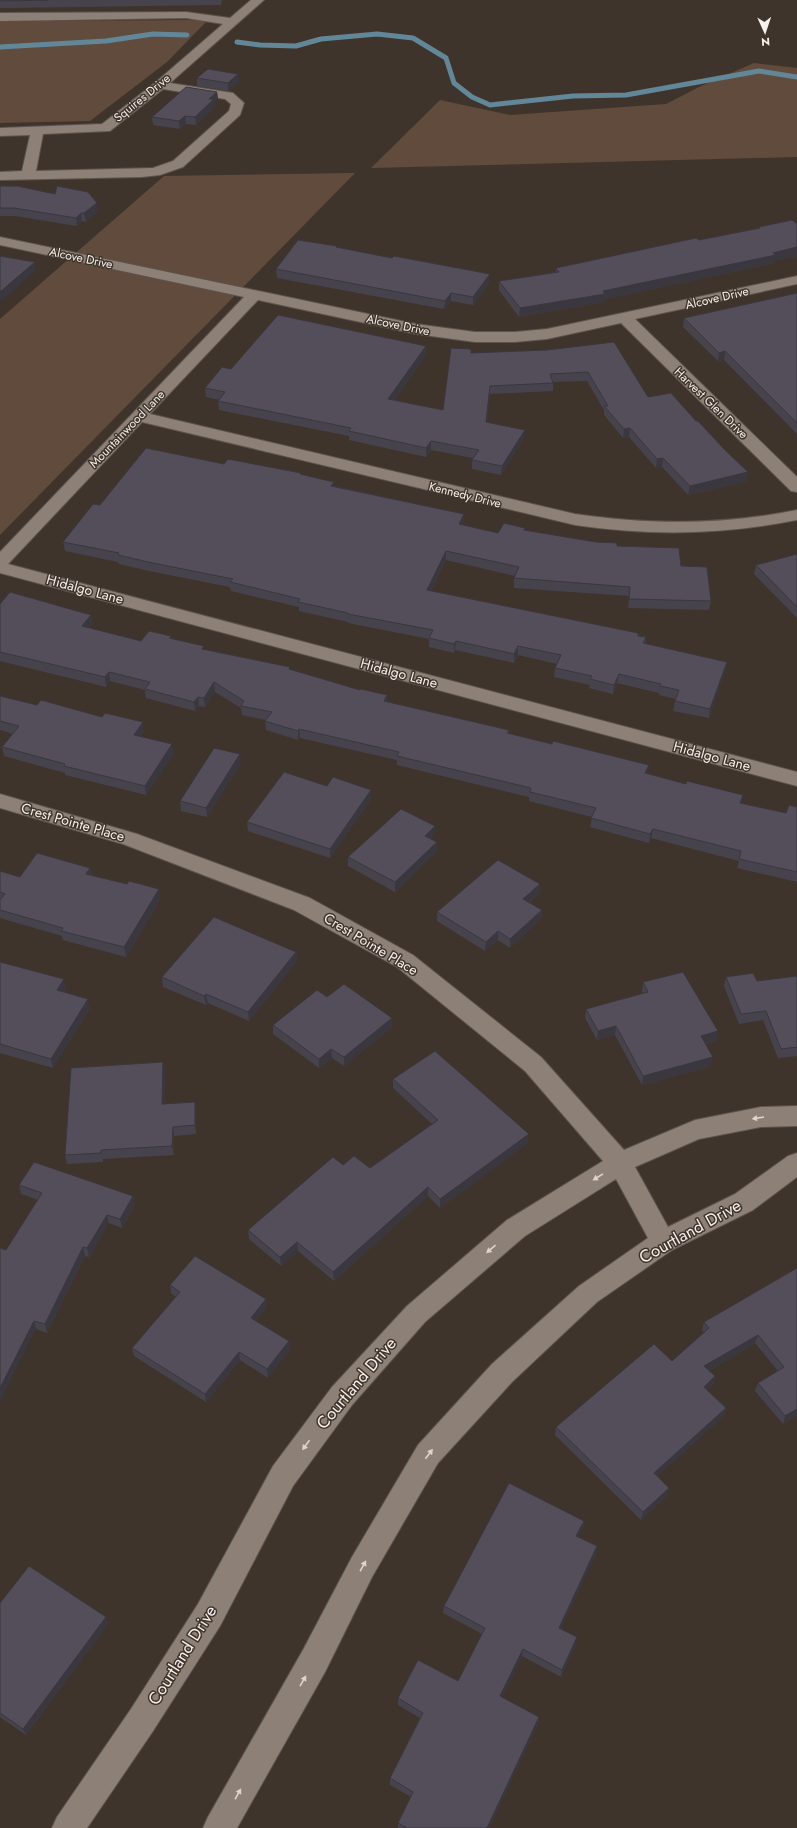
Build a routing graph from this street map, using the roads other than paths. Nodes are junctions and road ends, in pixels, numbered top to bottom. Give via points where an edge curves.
1 (258, 0) edge
2 (0, 17) edge
3 (232, 22) junction
4 (160, 85) junction
5 (37, 131) junction
6 (0, 132) edge
7 (28, 175) junction
8 (0, 176) edge
9 (0, 241) edge
10 (797, 280) edge
11 (254, 295) junction
12 (624, 318) junction
13 (139, 416) junction
14 (797, 487) edge
15 (797, 515) edge
16 (0, 562) edge
17 (0, 567) edge
18 (797, 779) edge
19 (0, 801) edge
20 (797, 1116) edge
21 (797, 1163) edge
22 (620, 1164) junction
23 (664, 1242) junction
24 (68, 1828) edge
25 (219, 1828) edge

1 - 3 street, Squires Drive
2 - 3 street via 186,15
3 - 4 street, Squires Drive
4 - 5 street, Squires Drive via 105,128
4 - 7 street via 229,96 238,103 235,112 178,164 169,168 142,173
5 - 6 street, Squires Drive
5 - 7 street
7 - 8 street
9 - 11 street, Alcove Drive
10 - 12 street, Alcove Drive
11 - 12 street, Alcove Drive via 422,331 471,337 547,334
11 - 13 street, Mountainwood Lane
12 - 14 street, Harvest Glen Drive
13 - 15 street, Kennedy Drive via 535,512 591,522 651,528 692,528 742,525
13 - 16 street, Mountainwood Lane
17 - 18 street, Hidalgo Lane
19 - 22 street, Crest Pointe Place via 130,839 302,904 405,961 533,1064
20 -> 22 street, Courtland Drive via 761,1117 695,1130
21 - 23 street, Courtland Drive via 744,1202
22 - 23 street, Crest Pointe Place
22 -> 24 street, Courtland Drive via 516,1228 416,1314 342,1396 283,1476 209,1614 142,1720
25 -> 23 street, Courtland Drive via 314,1661 362,1567 428,1454 502,1373 588,1294

